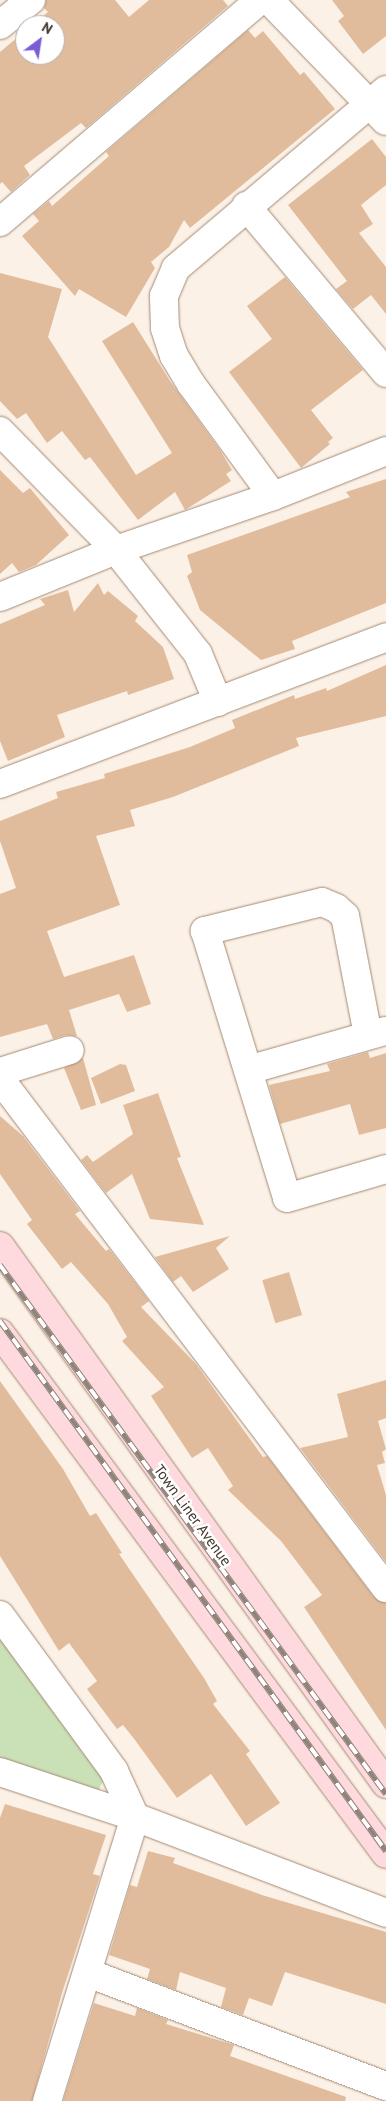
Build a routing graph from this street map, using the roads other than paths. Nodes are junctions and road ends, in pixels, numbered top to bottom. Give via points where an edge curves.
1 (260, 0) edge
2 (269, 0) edge
3 (24, 2) edge
4 (0, 25) edge
5 (381, 105) edge
6 (246, 206) junction
7 (0, 222) edge
8 (386, 373) edge
9 (0, 431) edge
10 (386, 451) edge
11 (273, 496) junction
12 (116, 550) junction
13 (0, 597) edge
14 (386, 637) edge
15 (218, 702) junction
16 (0, 784) edge
17 (377, 1033) edge
18 (70, 1050) dead end
19 (248, 1070) junction
20 (0, 1072) edge
21 (0, 1079) edge
22 (386, 1169) edge
23 (0, 1246) edge
24 (0, 1333) edge
25 (386, 1588) edge
26 (0, 1615) edge
27 (0, 1772) edge
28 (386, 1784) edge
29 (135, 1817) junction
30 (386, 1854) edge
31 (386, 1913) edge
32 (88, 1973) junction
33 (386, 2086) edge
34 (47, 2101) edge

1 - 7 street
2 - 5 street
3 - 4 street
5 - 6 street
6 - 8 street
6 - 11 street via 176,268 164,296 166,328 174,356 190,384
9 - 12 street
10 - 11 street
11 - 12 street
12 - 13 street
12 - 15 street via 198,654
14 - 15 street
15 - 16 street
17 - 19 street
17 - 19 street via 345,916 336,908 322,902 205,931
18 - 20 street
19 - 22 street via 287,1198
21 - 25 street
23 - 28 street, Town Liner Avenue
24 - 30 street
26 - 29 street via 114,1771
27 - 29 street
29 - 31 street
29 - 32 street
32 - 33 street
32 - 34 street

